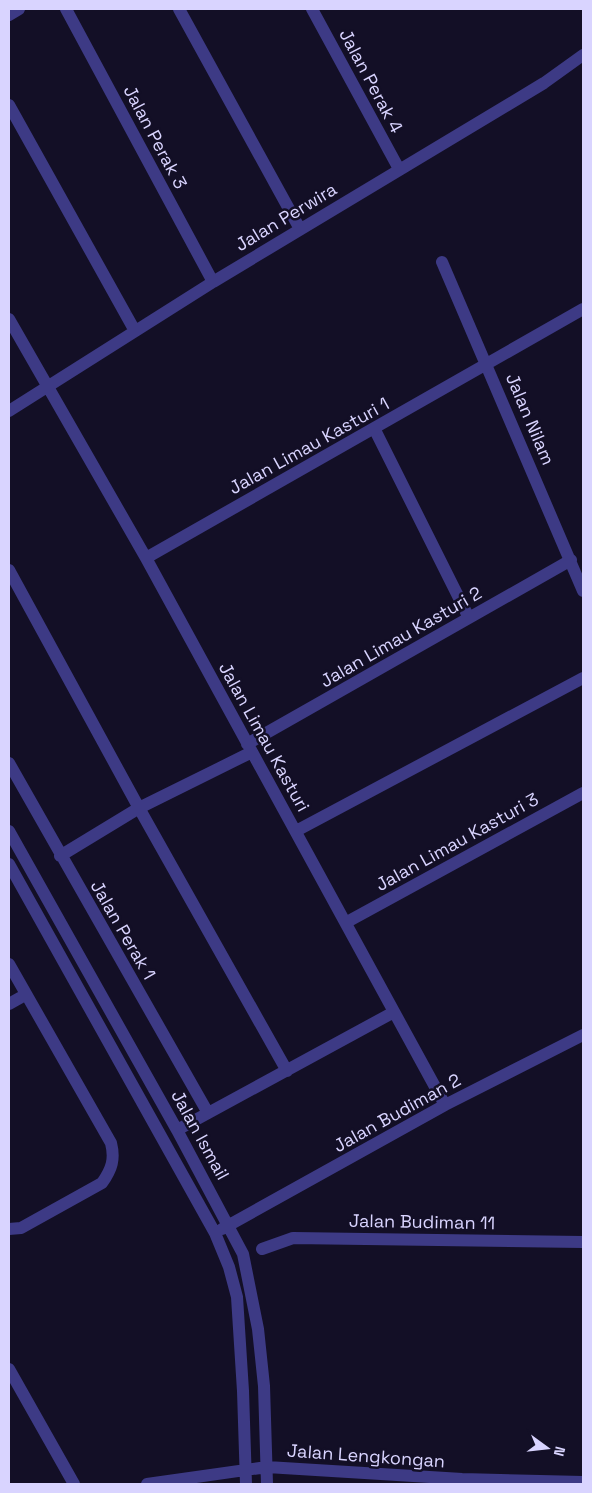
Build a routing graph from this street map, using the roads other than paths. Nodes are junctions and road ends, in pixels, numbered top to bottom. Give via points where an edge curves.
1 (19, 9) edge
2 (66, 9) edge
3 (178, 9) edge
4 (312, 9) edge
5 (9, 15) edge
6 (583, 55) edge
7 (9, 105) edge
8 (399, 170) junction
9 (300, 229) junction
10 (442, 262) dead end
11 (213, 282) junction
12 (583, 309) edge
13 (9, 319) edge
14 (135, 332) junction
15 (488, 365) junction
16 (47, 388) junction
17 (9, 411) edge
18 (375, 430) junction
19 (146, 558) junction
20 (571, 560) junction
21 (9, 570) edge
22 (583, 591) edge
23 (469, 618) junction
24 (583, 678) edge
25 (249, 748) junction
26 (9, 763) edge
27 (583, 793) edge
28 (139, 808) junction
29 (296, 831) junction
30 (9, 832) edge
31 (60, 856) junction
32 (9, 864) edge
33 (347, 922) junction
34 (9, 964) edge
35 (25, 994) junction
36 (9, 1004) edge
37 (394, 1012) junction
38 (583, 1035) edge
39 (287, 1071) junction
40 (445, 1105) junction
41 (208, 1113) junction
42 (177, 1130) junction
43 (230, 1225) junction
44 (9, 1229) edge
45 (216, 1233) junction
46 (583, 1242) edge
47 (262, 1249) dead end
48 (9, 1369) edge
49 (268, 1467) junction
50 (246, 1470) junction
51 (583, 1482) edge
52 (74, 1484) edge
53 (147, 1484) edge
54 (246, 1484) edge
55 (268, 1484) edge

1 - 5 street
2 - 11 street, Jalan Perak 3
3 - 9 street
4 - 8 street, Jalan Perak 4
6 - 8 street, Jalan Perwira via 544,83
7 - 14 street
8 - 9 street, Jalan Perwira
9 - 11 street, Jalan Perwira
10 - 15 street, Jalan Nilam
11 - 14 street, Jalan Perwira
12 - 15 street, Jalan Limau Kasturi 1
13 - 16 street, Jalan Limau Kasturi
14 - 16 street, Jalan Perwira
15 - 18 street, Jalan Limau Kasturi 1
15 - 20 street, Jalan Nilam
16 - 17 street, Jalan Perwira
16 - 19 street, Jalan Limau Kasturi
18 - 19 street, Jalan Limau Kasturi 1
18 - 23 street
19 - 25 street, Jalan Limau Kasturi
20 - 22 street, Jalan Nilam
20 - 23 street, Jalan Limau Kasturi 2
21 - 28 street
23 - 25 street, Jalan Limau Kasturi 2
24 - 29 street
25 - 28 street, Jalan Limau Kasturi 2
25 - 29 street, Jalan Limau Kasturi
26 - 31 street, Jalan Perak 1
27 - 33 street, Jalan Limau Kasturi 3
28 - 31 street, Jalan Limau Kasturi 2
28 - 39 street
29 - 33 street, Jalan Limau Kasturi
30 - 42 street, Jalan Ismail
31 - 41 street, Jalan Perak 1
32 - 45 street, Jalan Ismail
33 - 37 street, Jalan Limau Kasturi
34 - 35 street
35 - 36 street
35 - 44 street via 110,1143 114,1156 110,1172 102,1183 21,1228
37 - 39 street
37 - 40 street, Jalan Limau Kasturi
38 - 40 street, Jalan Budiman 2
39 - 41 street
40 - 43 street, Jalan Budiman 2
41 - 42 street
42 - 43 street, Jalan Ismail
43 - 45 street, Jalan Budiman 2
43 - 49 street, Jalan Ismail via 243,1254 258,1329
45 - 50 street, Jalan Ismail via 237,1297
46 - 47 street, Jalan Budiman 11 via 293,1238
48 - 52 street
49 - 50 street, Jalan Lengkongan
49 - 51 street, Jalan Lengkongan via 462,1479
49 - 55 street, Jalan Ismail
50 - 53 street, Jalan Lengkongan
50 - 54 street, Jalan Ismail

